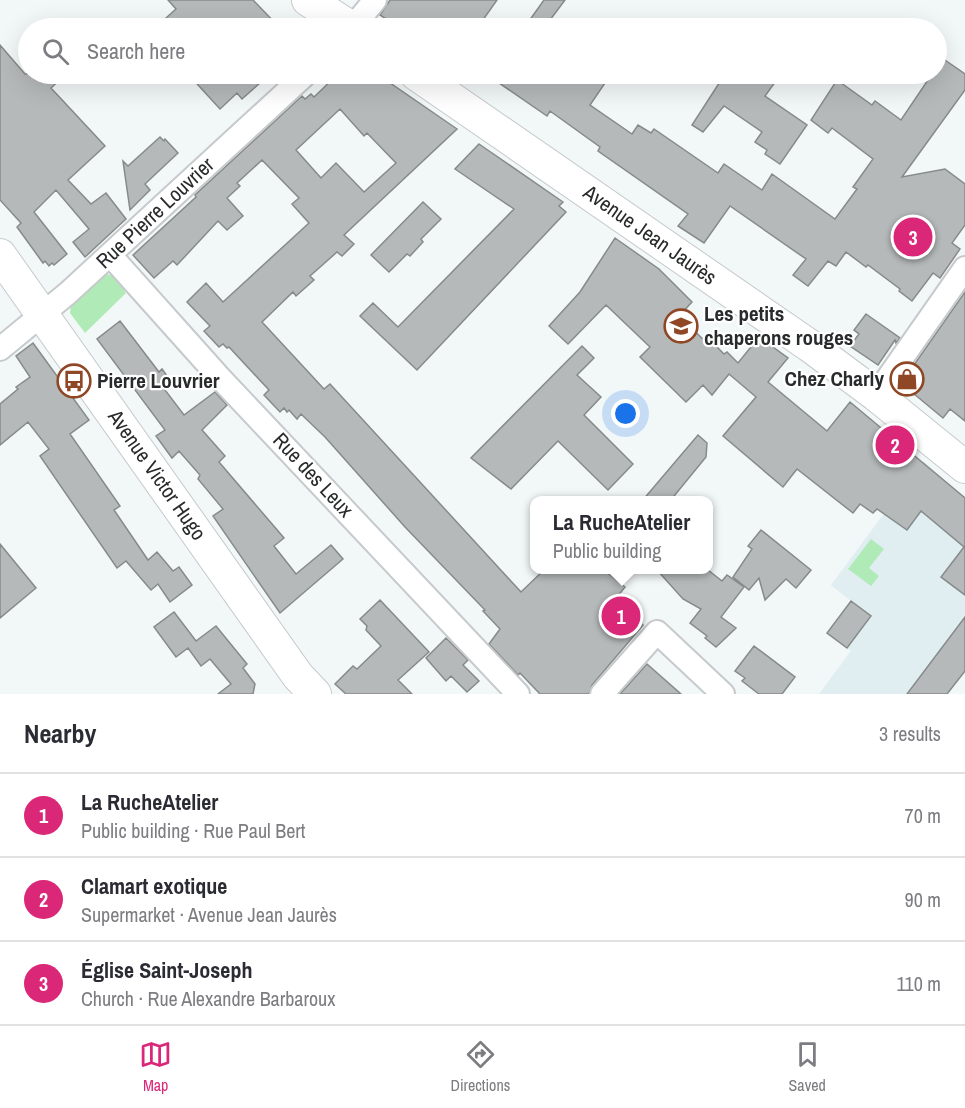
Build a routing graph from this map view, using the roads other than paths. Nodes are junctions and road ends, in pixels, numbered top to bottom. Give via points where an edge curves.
1 (308, 0) edge
2 (375, 0) edge
3 (336, 18) edge
4 (360, 18) edge
5 (295, 84) edge
6 (430, 84) edge
7 (0, 255) edge
8 (110, 255) junction
9 (965, 268) edge
10 (43, 314) junction
11 (0, 349) edge
12 (876, 395) junction
13 (965, 467) edge
14 (315, 694) edge
15 (518, 694) edge
16 (602, 694) edge
17 (723, 694) edge

1 - 3 street
2 - 4 street
5 - 8 street, Rue Pierre Louvrier
6 - 12 street, Avenue Jean Jaurès
7 - 10 street, Avenue Victor Hugo
8 - 10 street, Rue Pierre Louvrier
8 - 15 street, Rue des Leux via 221,379
9 - 12 street
10 - 11 street, Rue Pierre Louvrier
10 - 14 street, Avenue Victor Hugo via 292,668
12 - 13 street, Avenue Jean Jaurès
16 - 17 street via 657,632

